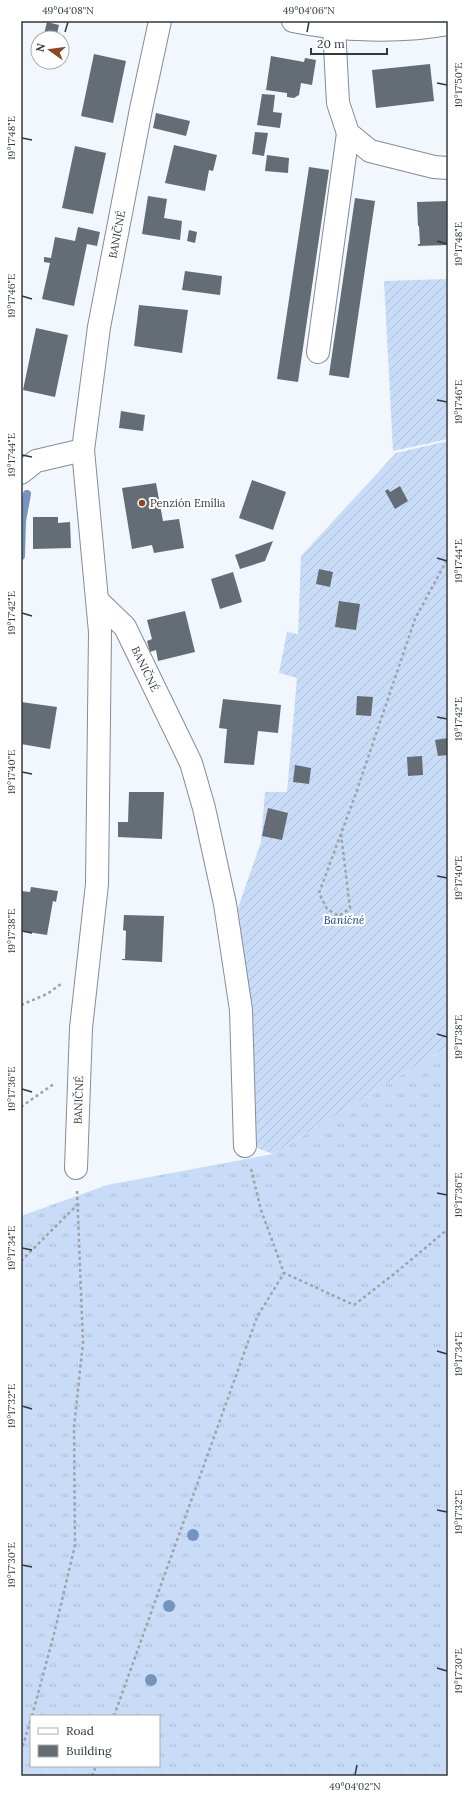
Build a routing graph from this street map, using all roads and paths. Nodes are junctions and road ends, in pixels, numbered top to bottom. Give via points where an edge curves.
1 (160, 21) edge
2 (293, 21) edge
3 (448, 24) edge
4 (334, 27) junction
5 (348, 132) junction
6 (448, 168) edge
7 (318, 352) dead end
8 (83, 450) junction
9 (21, 473) edge
10 (448, 558) edge
11 (98, 601) junction
12 (341, 834) junction
13 (88, 966) junction
14 (21, 1005) edge
15 (80, 1065) junction
16 (21, 1107) edge
17 (245, 1146) joint
18 (76, 1168) joint
19 (77, 1205) junction
20 (448, 1229) edge
21 (21, 1261) edge
22 (284, 1273) junction
23 (32, 1715) edge
24 (114, 1715) edge
25 (30, 1722) edge
26 (21, 1752) edge

1 - 8 street, BANIČNÉ via 99,327
2 - 4 street via 320,27
3 - 4 street via 406,30
4 - 5 street via 338,103
5 - 6 street via 370,151 434,167
5 - 7 street
8 - 9 street via 36,460
8 - 11 street, BANIČNÉ
10 - 12 path via 415,619
11 - 13 street, BANIČNÉ via 100,632 97,884
11 - 17 street, BANIČNÉ via 125,627 191,763 204,808 225,904 241,1010
12 - 12 path via 319,893 326,910 339,916 350,908
13 - 14 path via 47,994
13 - 15 street, BANIČNÉ
15 - 16 path
15 - 18 street, BANIČNÉ
17 - 22 path via 261,1210
18 - 19 path
19 - 21 path
19 - 23 path via 83,1343 74,1427 75,1545
20 - 22 path via 354,1304
22 - 24 path via 257,1317
25 - 26 path

